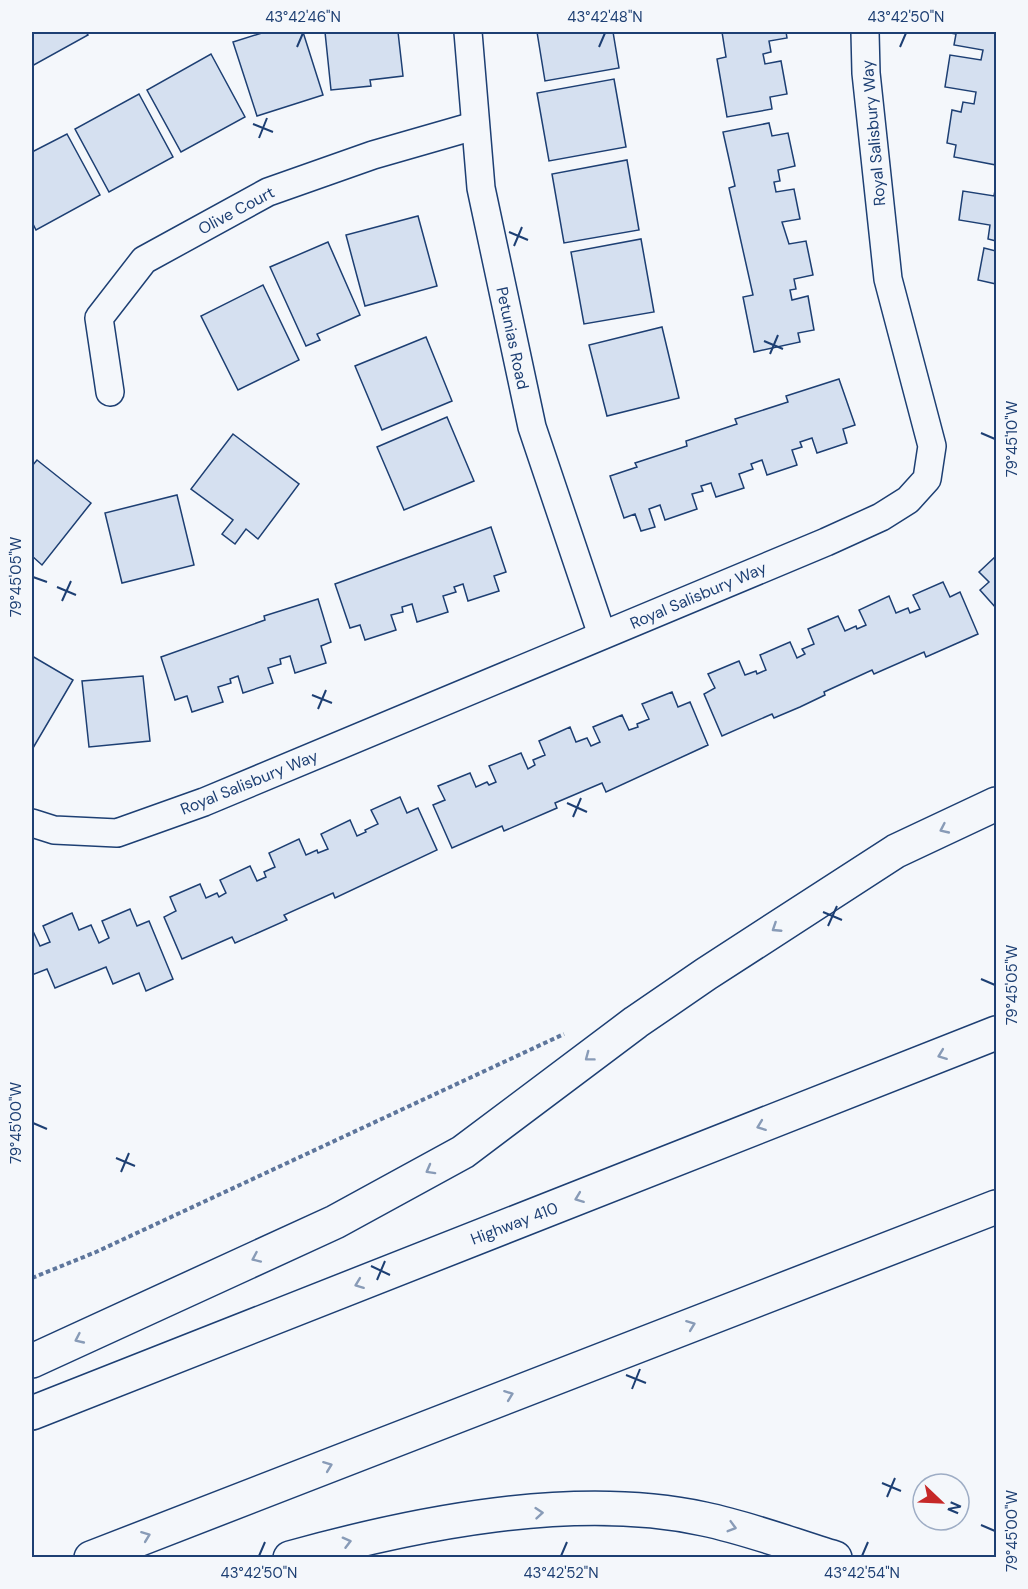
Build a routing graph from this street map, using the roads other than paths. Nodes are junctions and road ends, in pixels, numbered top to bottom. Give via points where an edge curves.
1 (468, 32) edge
2 (865, 32) edge
3 (474, 126) junction
4 (110, 392) dead end
5 (602, 634) junction
6 (996, 804) edge
7 (32, 824) edge
8 (996, 1033) edge
9 (996, 1207) edge
10 (32, 1360) edge
11 (32, 1413) edge
12 (91, 1557) edge
13 (290, 1557) edge
14 (835, 1557) edge

1 - 3 street, Petunias Road
2 - 5 street, Royal Salisbury Way via 888,279 932,446 927,479 908,500 881,517
3 - 4 street, Olive Court via 373,155 268,192 144,260 99,318
3 - 5 street, Petunias Road via 481,188 532,427
5 - 7 street, Royal Salisbury Way via 204,802 117,833 54,830
6 -> 10 highway via 896,851 706,974 463,1152 335,1222
8 -> 11 highway, Highway 410
12 -> 9 highway
13 -> 14 highway via 370,1536 470,1519 630,1510 704,1519

